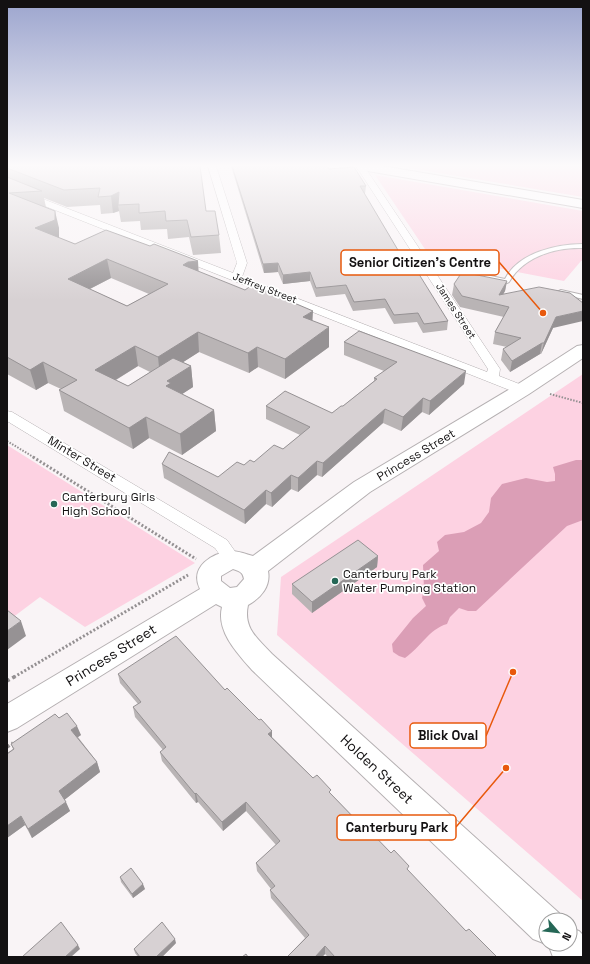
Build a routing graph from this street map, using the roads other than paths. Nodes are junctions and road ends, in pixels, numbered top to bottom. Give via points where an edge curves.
1 (66, 211) edge
2 (226, 211) edge
3 (390, 211) edge
4 (583, 246) edge
5 (424, 264) junction
6 (237, 277) junction
7 (552, 290) edge
8 (583, 296) edge
9 (583, 350) edge
10 (492, 378) junction
11 (522, 390) junction
12 (7, 415) edge
13 (244, 564) junction
14 (225, 595) junction
15 (7, 719) edge
16 (538, 919) edge

1 - 6 street, Jeffrey Street
2 - 6 street via 242,263
3 - 5 street, James Street
4 - 5 lane via 564,246 530,259 516,268 507,281
5 - 10 street, James Street via 494,369
6 - 10 street, Jeffrey Street
7 - 8 lane
9 - 11 street, Princess Street
10 - 11 street, Jeffrey Street
11 - 13 street, Princess Street via 362,487
12 - 13 street, Minter Street via 208,536
13 - 14 street via 257,574 255,587 249,593
13 - 14 street via 225,561 212,569 208,579 209,586
14 - 15 street, Princess Street
14 - 16 street, Holden Street via 233,619 257,656

